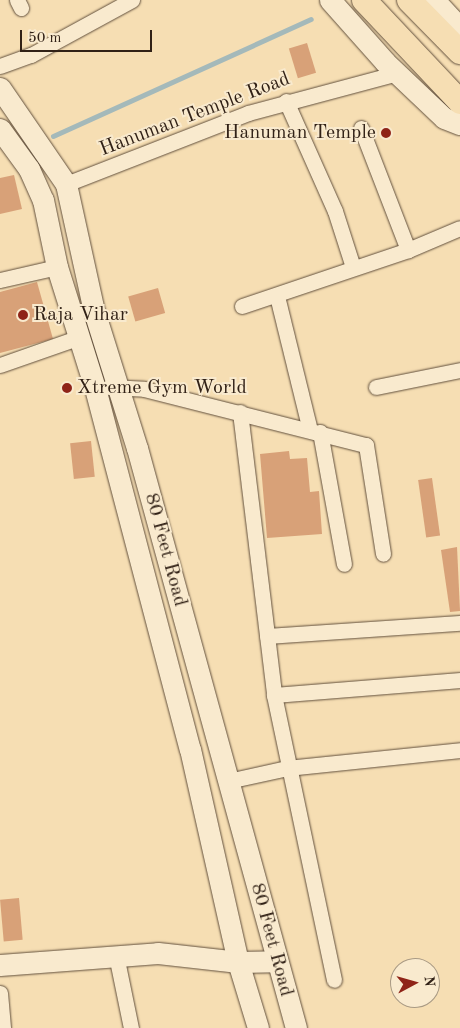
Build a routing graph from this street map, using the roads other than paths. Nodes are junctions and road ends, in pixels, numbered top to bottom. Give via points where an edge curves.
1 (132, 0) edge
2 (330, 0) edge
3 (364, 0) edge
4 (408, 0) edge
5 (434, 0) edge
6 (460, 28) edge
7 (460, 52) edge
8 (0, 66) edge
9 (397, 73) junction
10 (0, 88) edge
11 (286, 101) junction
12 (460, 102) edge
13 (460, 124) edge
14 (361, 128) dead end
15 (0, 129) edge
16 (66, 184) junction
17 (460, 228) edge
18 (408, 250) junction
19 (57, 267) junction
20 (353, 267) junction
21 (0, 280) edge
22 (276, 296) junction
23 (242, 306) dead end
24 (94, 311) junction
25 (71, 318) junction
26 (77, 338) junction
27 (108, 352) junction
28 (85, 360) junction
29 (0, 364) edge
30 (460, 370) edge
31 (119, 387) junction
32 (376, 387) dead end
33 (95, 388) junction
34 (240, 412) junction
35 (315, 431) junction
36 (383, 554) dead end
37 (344, 564) dead end
38 (460, 623) edge
39 (267, 636) junction
40 (460, 680) edge
41 (274, 695) junction
42 (460, 750) edge
43 (287, 768) junction
44 (228, 781) junction
45 (116, 956) junction
46 (277, 961) junction
47 (238, 962) junction
48 (0, 966) edge
49 (334, 980) dead end
50 (0, 993) edge
51 (3, 1028) edge
52 (131, 1028) edge
53 (258, 1028) edge
54 (296, 1028) edge

1 - 8 street via 31,55
2 - 9 street
3 - 12 main road
4 - 7 main road
5 - 6 street
9 - 11 street, Hanuman Temple Road
9 - 13 street via 444,118
10 - 16 street, 80 Feet Road
11 - 16 street, Hanuman Temple Road
11 - 20 street via 334,211
14 - 18 street
15 - 19 street, 80 Feet Road via 29,169 43,200
16 - 24 street, 80 Feet Road
17 - 18 street
18 - 20 street
19 - 21 street
19 - 25 street, 80 Feet Road
20 - 22 street
22 - 23 street
22 - 35 street
24 - 25 street
24 - 27 street, 80 Feet Road
25 - 26 street, 80 Feet Road
26 - 28 street, 80 Feet Road
26 - 29 street
27 - 28 street
27 - 31 street, 80 Feet Road
28 - 33 street, 80 Feet Road
30 - 32 street
31 - 33 street
31 - 34 street
31 - 44 street, 80 Feet Road
33 - 47 street, 80 Feet Road via 190,748
34 - 35 street
34 - 39 street
35 - 36 street via 366,445
35 - 37 street
38 - 39 street
39 - 41 street
40 - 41 street
41 - 43 street
42 - 43 street
43 - 44 street
43 - 49 street
44 - 46 street, 80 Feet Road
45 - 47 street via 158,953
45 - 48 street
45 - 52 street
46 - 47 street
46 - 54 street, 80 Feet Road
47 - 53 street, 80 Feet Road
50 - 51 street

